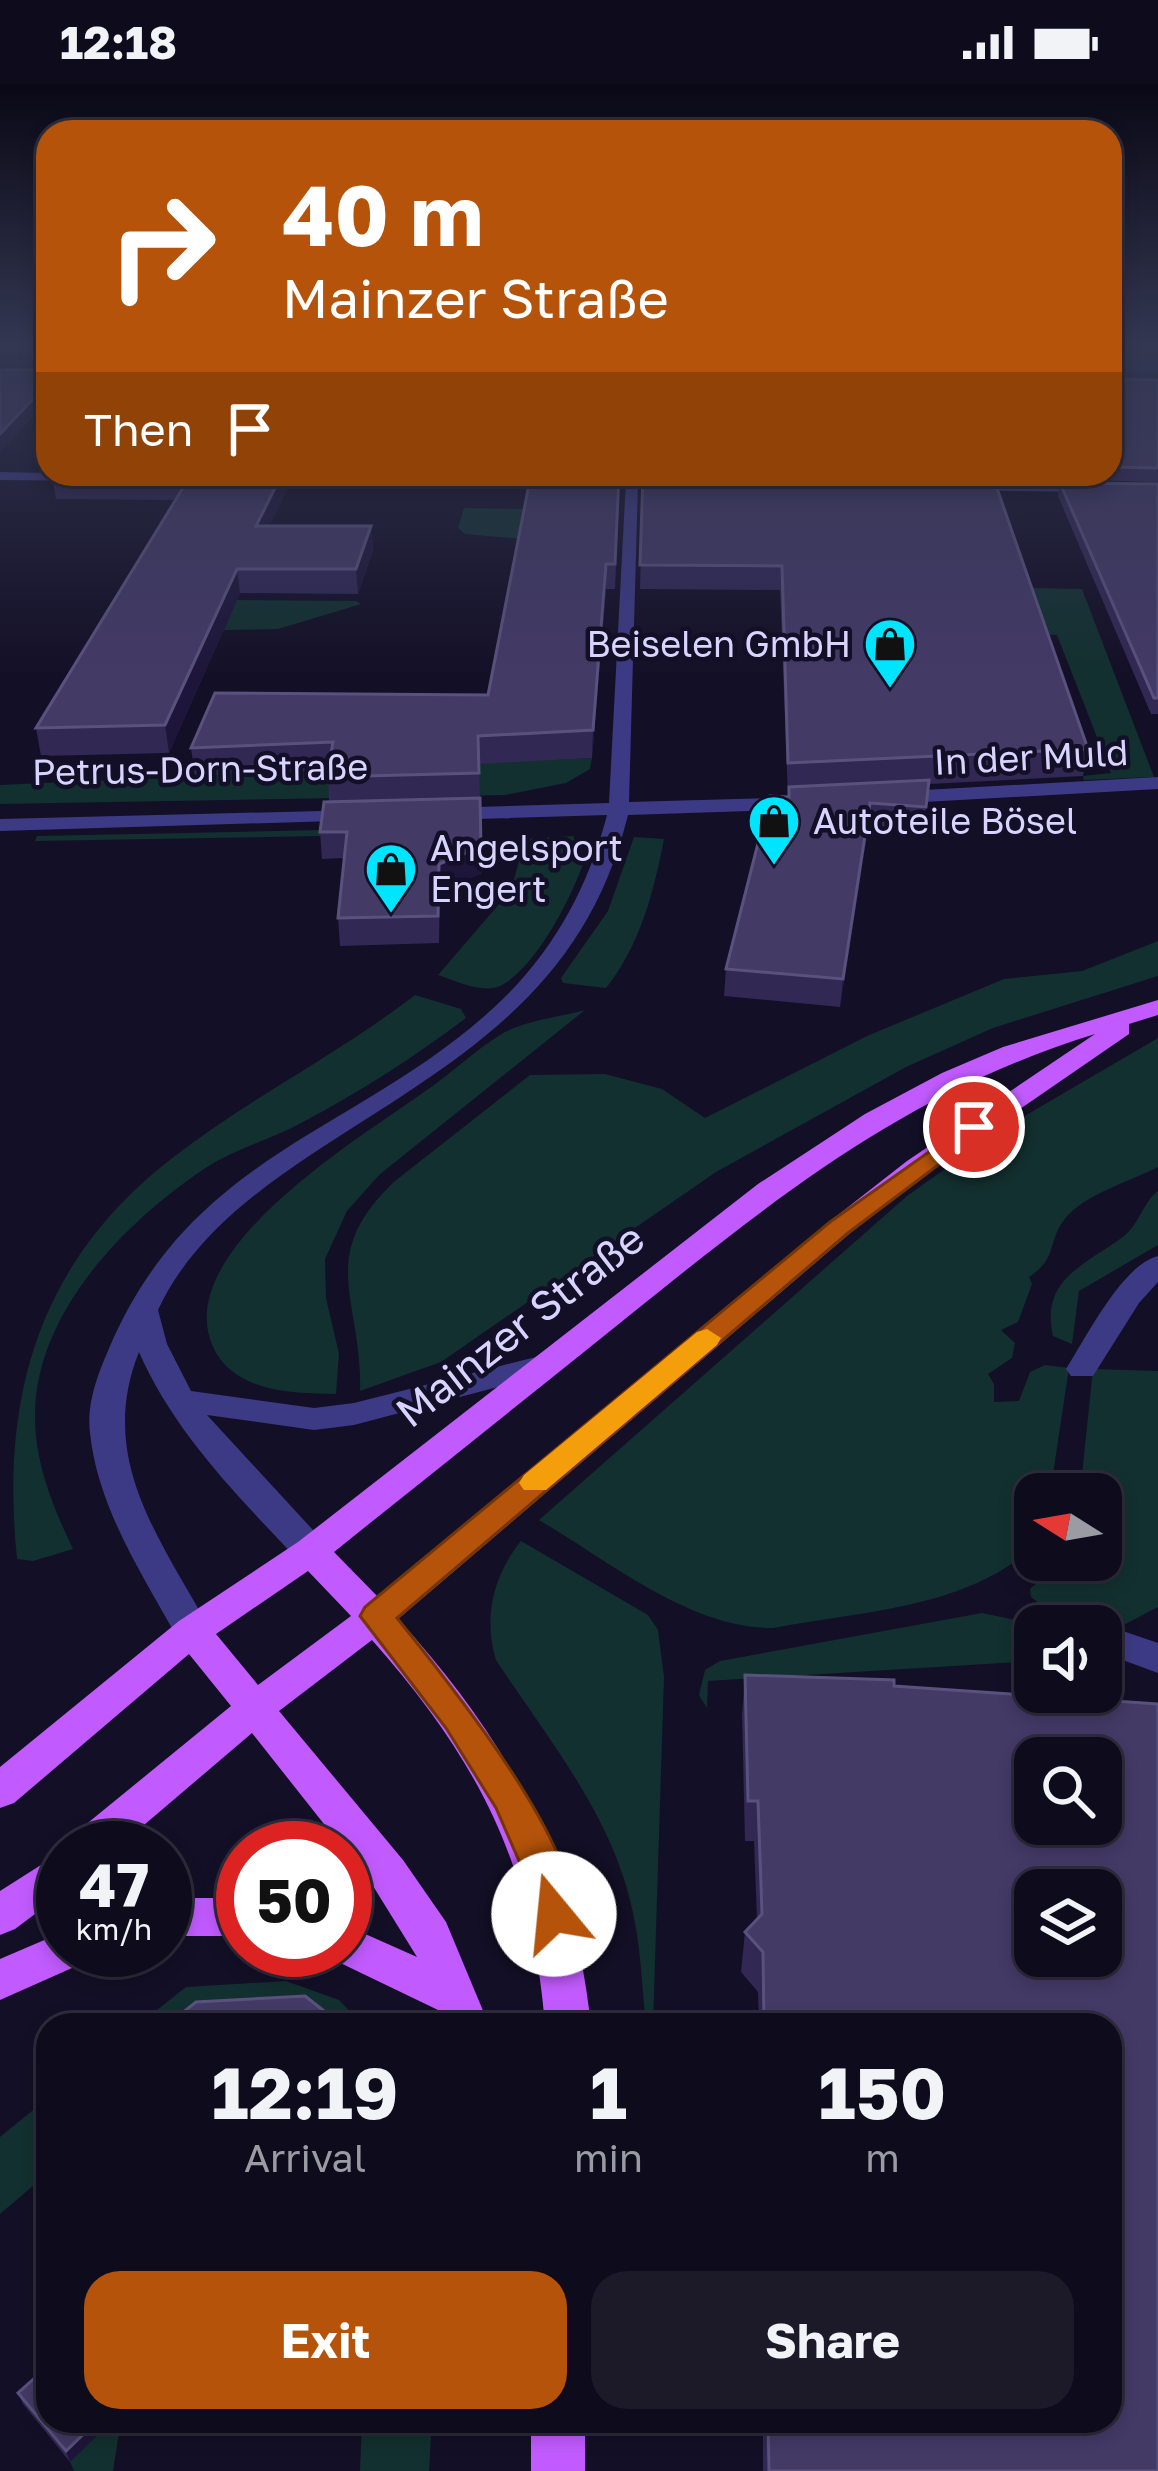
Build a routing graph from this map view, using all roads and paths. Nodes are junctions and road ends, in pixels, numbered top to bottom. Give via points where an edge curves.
1 (1122, 471) edge
2 (1158, 472) edge
3 (0, 476) edge
4 (36, 477) edge
5 (620, 486) edge
6 (949, 486) edge
7 (1158, 489) edge
8 (1158, 783) edge
9 (872, 799) edge
10 (831, 801) edge
11 (620, 809) junction
12 (420, 814) edge
13 (373, 815) edge
14 (0, 825) edge
15 (1151, 1010) edge
16 (1158, 1265) edge
17 (142, 1309) junction
18 (544, 1365) junction
19 (1082, 1369) dead end
20 (182, 1402) junction
21 (311, 1551) junction
22 (376, 1616) junction
23 (192, 1631) junction
24 (1122, 1645) edge
25 (1158, 1658) edge
26 (254, 1708) junction
27 (0, 1791) edge
28 (120, 1821) edge
29 (36, 1889) edge
30 (0, 1916) edge
31 (372, 1960) edge
32 (36, 1964) edge
33 (0, 1980) edge
34 (462, 2012) edge
35 (568, 2013) edge
36 (558, 2433) edge
37 (559, 2471) edge

1 - 2 street
3 - 4 street
5 - 11 street
6 - 7 street
8 - 9 street, In der Muld
10 - 11 street
11 - 12 street, Petrus-Dorn-Straße
11 - 17 street via 586,909 523,992 424,1072 232,1199 183,1247
13 - 14 street, Petrus-Dorn-Straße
15 - 18 main road, Mainzer Straße via 1012,1052 874,1120 768,1190
15 - 22 main road, Mainzer Straße via 855,1216
16 - 19 street via 1126,1297
17 - 20 street via 159,1368
17 - 23 street via 108,1396 108,1447 127,1509
18 - 20 street via 314,1419
18 - 21 main road, Mainzer Straße
20 - 21 street
21 - 22 main road
21 - 23 main road, Mainzer Straße
22 - 26 main road, Mainzer Straße
22 - 35 main road via 512,1801 545,1877
23 - 26 main road
23 - 27 main road, Mainzer Straße
24 - 25 street
26 - 28 main road, Mainzer Straße
26 - 34 main road via 388,1873 431,1936
29 - 30 main road
31 - 34 main road
32 - 33 main road
36 - 37 main road

